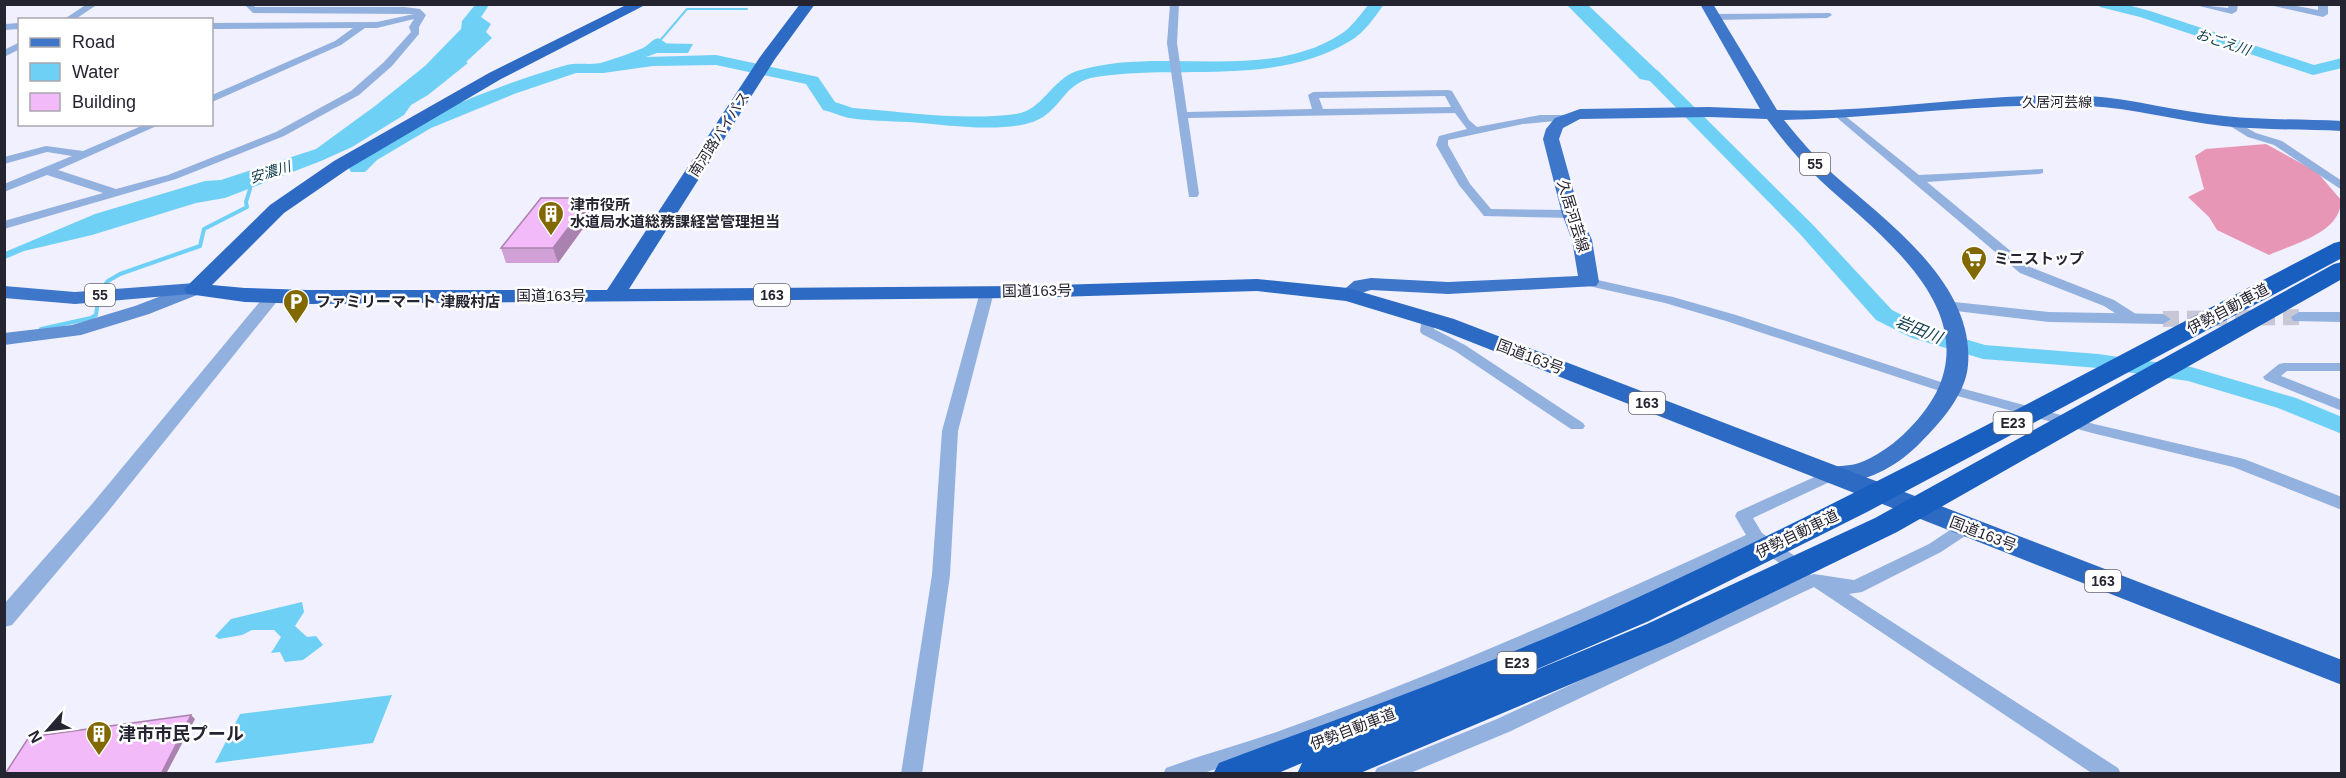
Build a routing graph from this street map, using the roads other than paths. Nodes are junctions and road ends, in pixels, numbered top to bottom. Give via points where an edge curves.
1 (94, 4) edge
2 (243, 4) edge
3 (286, 4) edge
4 (640, 4) edge
5 (808, 4) edge
6 (1175, 4) edge
7 (2194, 4) edge
8 (2234, 4) edge
9 (2269, 4) edge
10 (2323, 4) edge
11 (248, 5) edge
12 (386, 7) edge
13 (1710, 11) edge
14 (421, 15) junction
15 (1827, 15) dead end
16 (70, 18) edge
17 (362, 25) junction
18 (213, 26) edge
19 (18, 46) edge
20 (4, 54) edge
21 (213, 99) edge
22 (1458, 110) junction
23 (1319, 113) junction
24 (1772, 114) junction
25 (1839, 114) junction
26 (1182, 115) junction
27 (1566, 117) junction
28 (2229, 121) junction
29 (152, 126) edge
30 (2342, 126) edge
31 (1475, 131) junction
32 (72, 152) junction
33 (87, 155) junction
34 (4, 162) edge
35 (32, 167) dead end
36 (48, 171) junction
37 (2039, 171) dead end
38 (1919, 179) junction
39 (2342, 187) edge
40 (4, 189) edge
41 (118, 194) junction
42 (1193, 194) dead end
43 (1570, 214) junction
44 (4, 225) edge
45 (2342, 248) edge
46 (2342, 269) edge
47 (1589, 282) junction
48 (195, 289) junction
49 (4, 292) edge
50 (987, 292) junction
51 (1348, 295) junction
52 (273, 296) junction
53 (614, 296) junction
54 (1948, 312) junction
55 (2299, 317) tunnel mouth
56 (2342, 317) edge
57 (1429, 318) junction
58 (2134, 319) junction
59 (2176, 336) junction
60 (4, 339) edge
61 (2342, 367) edge
62 (1949, 385) junction
63 (2342, 406) edge
64 (1577, 426) dead end
65 (1832, 474) junction
66 (2342, 504) edge
67 (1965, 528) junction
68 (1756, 537) junction
69 (1818, 568) junction
70 (4, 619) edge
71 (2342, 673) edge
72 (911, 774) edge
73 (1173, 774) edge
74 (1232, 774) edge
75 (1316, 774) edge
76 (1384, 774) edge
77 (2111, 774) edge

1 - 16 street
2 - 11 street
3 - 11 street
4 - 48 highway via 495,76 341,165 277,209
5 - 53 highway, 南河路バイパス via 768,57
6 - 26 street via 1172,43
7 - 8 street via 2232,11
9 - 10 street via 2323,14
11 - 12 street via 253,10
12 - 14 street via 417,11
12 - 17 street
13 - 15 street
13 - 24 main road, 55
14 - 17 street via 387,24
14 - 41 street via 414,27 416,32 388,64 339,103 245,150
17 - 18 street
17 - 21 street via 338,43
19 - 20 street
22 - 23 street
22 - 23 street via 1448,93 1313,95
22 - 31 street
23 - 26 street
24 - 25 main road, 久居河芸線
24 - 27 main road, 久居河芸線 via 1594,112
24 - 54 main road, 55 via 1823,172 1908,251 1933,280
25 - 28 main road, 久居河芸線 via 2088,100
25 - 38 street
26 - 42 street
27 - 31 street
27 - 43 main road, 久居河芸線 via 1555,127 1551,139
28 - 30 main road, 久居河芸線
28 - 39 street via 2252,135 2278,143
29 - 33 street
31 - 43 street via 1443,138 1442,145 1465,185 1488,213
32 - 33 street
32 - 34 street via 46,149
32 - 35 street
33 - 36 street
36 - 40 street
36 - 41 street
37 - 38 street
38 - 58 street via 2025,270 2109,303
41 - 44 street
43 - 47 main road, 久居河芸線 via 1582,240
45 - 59 highway, 伊勢自動車道 / E23
46 - 59 highway, 伊勢自動車道 / E23
47 - 51 main road via 1448,288 1371,284 1361,285
47 - 62 street via 1721,315
48 - 49 main road, 55 via 68,297
48 - 52 highway, 国道163号 / 163
48 - 60 main road via 74,331
50 - 51 highway, 国道163号 / 163 via 1257,285
50 - 53 highway, 国道163号 / 163
50 - 72 street via 950,431 941,575
51 - 57 highway, 国道163号 / 163
52 - 53 highway, 国道163号 / 163
52 - 70 street
54 - 58 street
54 - 62 main road, 55 via 1957,353 1956,372
55 - 56 street
57 - 64 street via 1427,331 1460,348
57 - 65 highway, 国道163号 / 163
58 - 59 street
59 - 69 highway, 伊勢自動車道 / E23
59 - 74 highway, 伊勢自動車道 / E23 via 1856,506 1637,612 1466,685
61 - 63 street via 2284,367 2270,377
62 - 65 main road, 55 via 1923,427 1896,452 1864,470
62 - 66 street via 2092,428 2238,463
65 - 67 highway, 国道163号 / 163
65 - 68 street via 1743,516
67 - 69 street via 1935,548 1856,587 1847,587
67 - 71 highway, 国道163号 / 163
68 - 69 street
68 - 73 street via 1604,608 1390,697
69 - 75 highway, 伊勢自動車道 / E23
69 - 76 street via 1504,725
69 - 77 street

